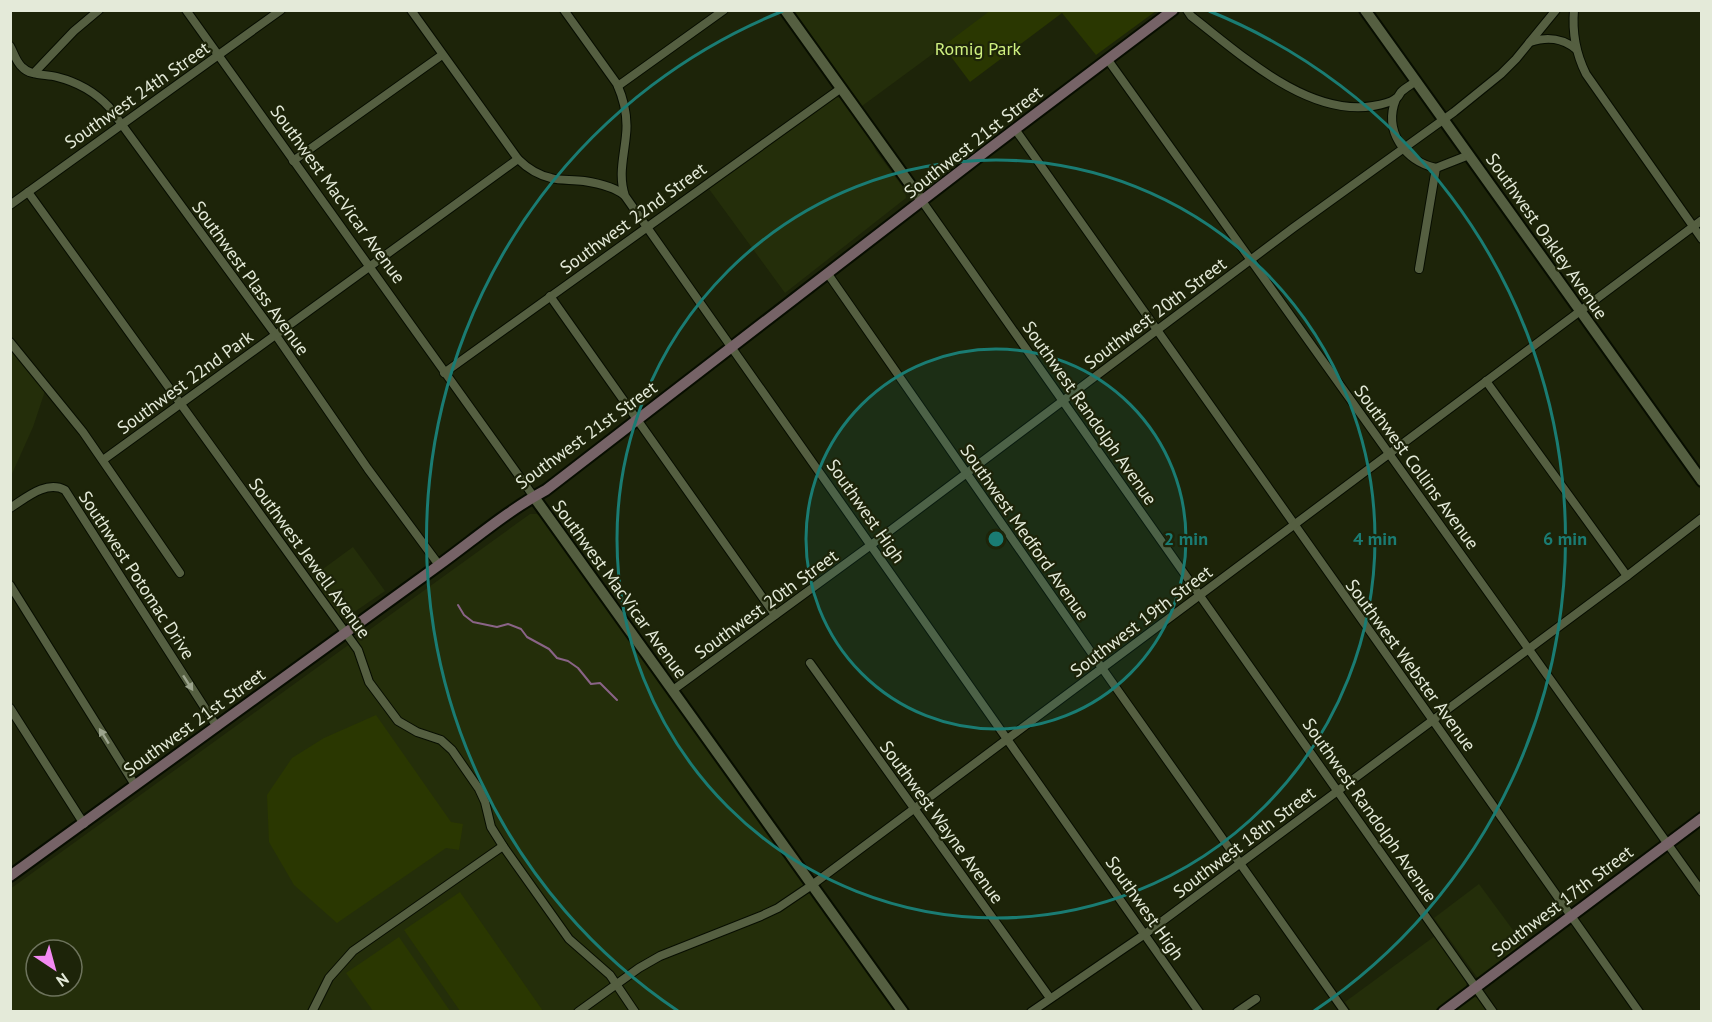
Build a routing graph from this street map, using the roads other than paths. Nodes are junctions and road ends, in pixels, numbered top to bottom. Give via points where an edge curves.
1 (99, 10) edge
2 (186, 10) edge
3 (281, 10) edge
4 (411, 10) edge
5 (564, 10) edge
6 (724, 10) edge
7 (785, 10) edge
8 (1173, 10) edge
9 (1187, 10) edge
10 (1365, 10) edge
11 (1556, 10) edge
12 (1574, 10) edge
13 (1530, 42) junction
14 (10, 46) edge
15 (1576, 49) junction
16 (442, 55) junction
17 (219, 56) junction
18 (1108, 60) junction
19 (34, 73) junction
20 (1416, 81) junction
21 (618, 86) junction
22 (840, 88) junction
23 (1396, 99) junction
24 (1443, 119) junction
25 (121, 124) junction
26 (1015, 129) junction
27 (1403, 149) junction
28 (1469, 155) junction
29 (518, 159) junction
30 (293, 161) junction
31 (1436, 168) junction
32 (28, 192) junction
33 (625, 196) junction
34 (922, 201) junction
35 (10, 205) edge
36 (1701, 220) edge
37 (646, 226) junction
38 (1693, 226) junction
39 (1701, 239) edge
40 (1251, 260) junction
41 (369, 267) junction
42 (1419, 269) dead end
43 (828, 274) junction
44 (550, 296) junction
45 (1580, 311) junction
46 (1157, 330) junction
47 (275, 334) junction
48 (10, 342) edge
49 (733, 348) junction
50 (444, 373) junction
51 (1486, 381) junction
52 (1062, 402) junction
53 (180, 403) junction
54 (637, 419) junction
55 (1389, 454) junction
56 (103, 460) junction
57 (966, 474) junction
58 (1701, 481) edge
59 (534, 497) junction
60 (10, 508) edge
61 (1701, 518) edge
62 (1294, 525) junction
63 (871, 545) junction
64 (439, 565) junction
65 (180, 573) dead end
66 (1627, 576) junction
67 (10, 585) edge
68 (1198, 596) junction
69 (775, 615) junction
70 (345, 634) junction
71 (1530, 649) junction
72 (810, 663) dead end
73 (1102, 668) junction
74 (673, 690) junction
75 (11, 710) edge
76 (1433, 720) junction
77 (217, 727) junction
78 (1008, 739) junction
79 (135, 786) junction
80 (1337, 792) junction
81 (914, 809) junction
82 (1701, 818) edge
83 (84, 824) junction
84 (1667, 844) junction
85 (503, 846) junction
86 (1241, 863) junction
87 (10, 876) edge
88 (812, 885) junction
89 (1701, 892) edge
90 (1571, 915) junction
91 (1145, 934) junction
92 (616, 984) junction
93 (1475, 987) junction
94 (1050, 998) junction
95 (1256, 999) dead end
96 (312, 1011) edge
97 (578, 1011) edge
98 (634, 1011) edge
99 (903, 1011) edge
100 (1031, 1011) edge
101 (1199, 1011) edge
102 (1237, 1011) edge
103 (1346, 1011) edge
104 (1443, 1011) edge
105 (1493, 1011) edge
106 (1639, 1011) edge

1 - 19 street
2 - 17 street, Southwest MacVicar Avenue
3 - 17 street, Southwest 24th Street
4 - 16 street
5 - 21 street, Southwest High
6 - 21 street
7 - 22 street, Southwest Randolph Avenue
8 - 18 main road, Southwest 21st Street
9 - 23 street via 1252,63 1304,93 1352,108
10 - 20 street, Southwest Oakley Avenue
11 - 13 street, Southwest 20th Street
12 - 15 street
13 - 15 street via 1551,38
13 - 24 street, Southwest 20th Street via 1501,74
14 - 19 street via 21,67
15 - 38 street via 1591,82
16 - 29 street
16 - 30 street
17 - 25 street, Southwest 24th Street
17 - 30 street, Southwest MacVicar Avenue
18 - 26 main road, Southwest 21st Street
18 - 40 street, Southwest Collins Avenue
19 - 25 street, Southwest Plass Avenue via 75,83 94,93
20 - 23 street
20 - 24 street, Southwest Oakley Avenue
21 - 33 street, Southwest High via 627,132 621,171
22 - 34 street, Southwest Randolph Avenue
22 - 37 street, Southwest 22nd Street
23 - 27 street via 1393,127
24 - 27 street, Southwest 20th Street
24 - 28 street, Southwest Oakley Avenue
25 - 32 street, Southwest 24th Street
25 - 47 street, Southwest Plass Avenue
26 - 34 main road, Southwest 21st Street
26 - 46 street, Southwest Webster Avenue
27 - 31 street
27 - 40 street, Southwest 20th Street
28 - 31 street
28 - 45 street, Southwest Oakley Avenue
29 - 33 street via 535,173 584,181
29 - 41 street, Southwest 22nd Park
30 - 41 street, Southwest MacVicar Avenue
31 - 42 street
32 - 35 street, Southwest 24th Street
32 - 53 street, Southwest Jewell Avenue
33 - 37 street, Southwest High
34 - 43 main road, Southwest 21st Street
34 - 52 street, Southwest Randolph Avenue
36 - 38 street, Southwest 19th Street
37 - 44 street, Southwest 22nd Street
37 - 49 street, Southwest High
38 - 39 street
38 - 45 street, Southwest 19th Street
40 - 46 street, Southwest 20th Street
40 - 55 street, Southwest Collins Avenue
41 - 47 street, Southwest 22nd Park
41 - 50 street, Southwest MacVicar Avenue
43 - 49 main road, Southwest 21st Street
43 - 57 street, Southwest Medford Avenue
44 - 50 street, Southwest 22nd Street
44 - 54 street
45 - 51 street, Southwest 19th Street
45 - 58 street, Southwest Oakley Avenue
46 - 52 street, Southwest 20th Street
46 - 62 street, Southwest Webster Avenue
47 - 53 street, Southwest 22nd Park
47 - 64 street, Southwest Plass Avenue
48 - 56 street
49 - 54 main road, Southwest 21st Street
49 - 63 street, Southwest High
50 - 59 street, Southwest MacVicar Avenue
51 - 55 street, Southwest 19th Street
51 - 66 street
52 - 57 street, Southwest 20th Street
52 - 68 street, Southwest Randolph Avenue
53 - 56 street, Southwest 22nd Park
53 - 70 street, Southwest Jewell Avenue
54 - 59 main road, Southwest 21st Street
54 - 69 street
55 - 62 street, Southwest 19th Street
55 - 71 street, Southwest Collins Avenue
56 - 65 street
57 - 63 street, Southwest 20th Street
57 - 73 street, Southwest Medford Avenue
59 - 64 main road, Southwest 21st Street
59 - 74 street, Southwest MacVicar Avenue
60 -> 77 street, Southwest Potomac Drive via 43,488 55,486 64,490
61 - 66 street, Southwest 18th Street
62 - 68 street, Southwest 19th Street
62 - 76 street, Southwest Webster Avenue
63 - 69 street, Southwest 20th Street
63 - 78 street, Southwest High
64 - 70 main road, Southwest 21st Street
66 - 71 street, Southwest 18th Street
79 -> 67 street
68 - 73 street, Southwest 19th Street
68 - 80 street, Southwest Randolph Avenue
69 - 74 street, Southwest 20th Street
70 - 77 main road, Southwest 21st Street
70 - 85 street, Southwest Jewell Avenue via 358,650 369,682 398,721 441,740 452,750 480,789 491,827
71 - 76 street, Southwest 18th Street
71 - 84 street, Southwest Collins Avenue
72 - 81 street, Southwest Wayne Avenue
73 - 78 street, Southwest 19th Street
73 - 86 street, Southwest Medford Avenue
74 - 88 street, Southwest MacVicar Avenue
75 - 83 street
76 - 80 street, Southwest 18th Street
76 - 90 street, Southwest Webster Avenue
77 - 79 main road, Southwest 21st Street
78 - 81 street, Southwest 19th Street
78 - 91 street, Southwest High
79 - 83 main road, Southwest 21st Street
80 - 86 street, Southwest 18th Street
80 - 93 street, Southwest Randolph Avenue
81 - 88 street, Southwest 19th Street
81 - 94 street, Southwest Wayne Avenue
82 - 84 main road, Southwest 17th Street
83 - 87 main road, Southwest 21st Street
84 - 89 street, Southwest Collins Avenue
84 - 90 main road, Southwest 17th Street
85 - 92 street, Southwest Jewell Avenue via 568,939 598,963
85 - 96 street via 353,951 329,978
86 - 91 street, Southwest 18th Street
86 - 103 street, Southwest Medford Avenue
88 - 92 street, Southwest 19th Street via 769,912 660,956
88 - 99 street, Southwest MacVicar Avenue
90 - 93 main road, Southwest 17th Street
90 - 106 street, Southwest Webster Avenue
91 - 94 street, Southwest 18th Street
91 - 101 street, Southwest High
92 - 97 street, Southwest 19th Street
92 - 98 street, Southwest Jewell Avenue
93 - 104 main road, Southwest 17th Street
93 - 105 street, Southwest Randolph Avenue
94 - 100 street, Southwest 18th Street
95 - 102 street

